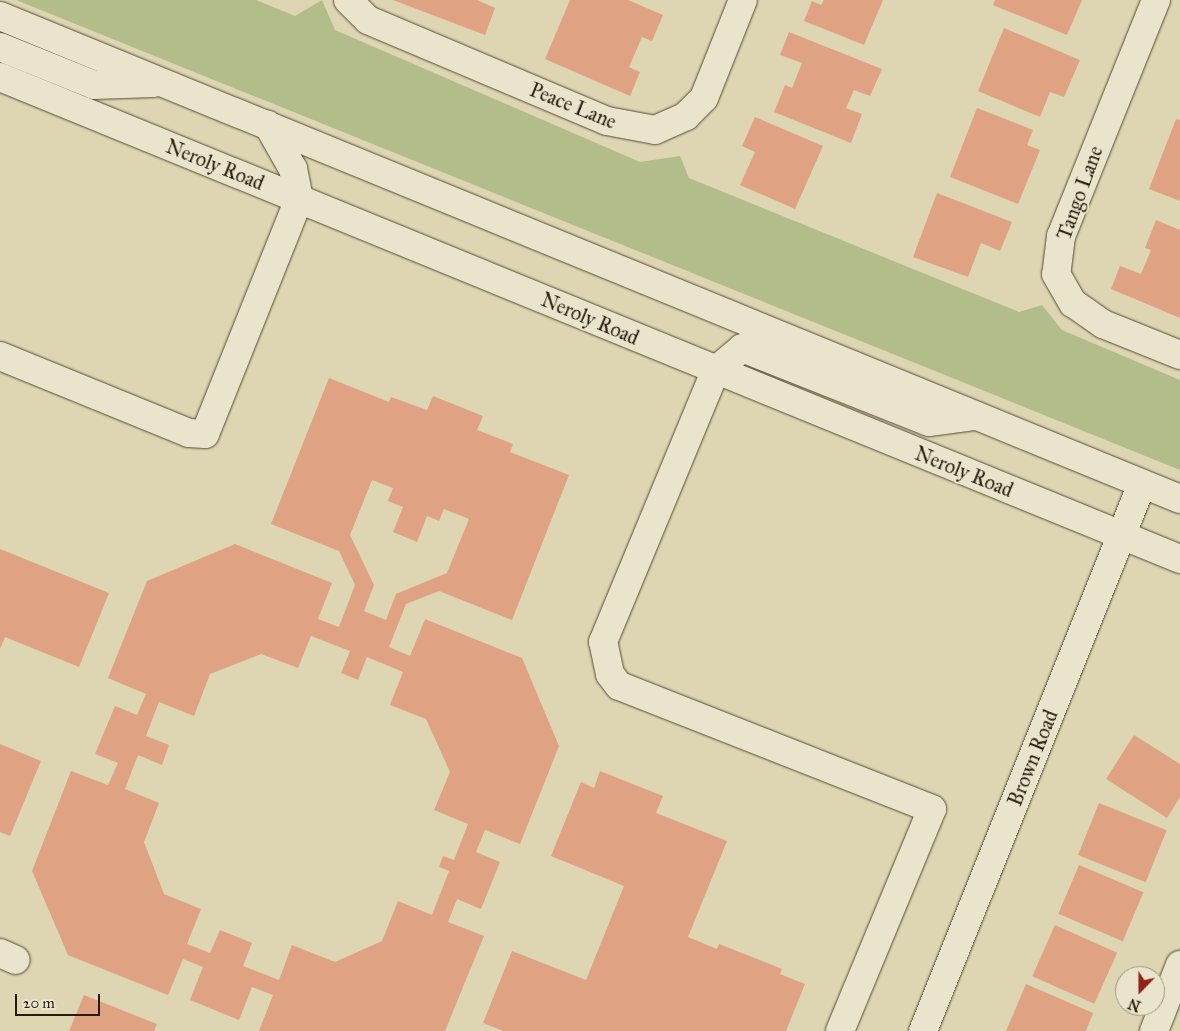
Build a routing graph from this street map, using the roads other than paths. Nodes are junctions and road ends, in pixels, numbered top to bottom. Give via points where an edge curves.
1 (348, 0) edge
2 (743, 0) edge
3 (1156, 0) edge
4 (0, 16) edge
5 (0, 47) edge
6 (0, 77) edge
7 (165, 83) junction
8 (268, 125) junction
9 (299, 199) junction
10 (1180, 355) edge
11 (0, 356) edge
12 (714, 371) junction
13 (975, 416) junction
14 (1142, 484) junction
15 (1180, 499) edge
16 (1122, 536) junction
17 (1180, 560) edge
18 (1180, 965) edge
19 (840, 1031) edge
20 (923, 1031) edge
21 (1154, 1031) edge

1 - 2 street, Peace Lane via 368,20 597,117 619,126 655,130 686,116 704,98
3 - 10 street, Tango Lane via 1061,236 1056,274 1073,303 1102,324
4 - 7 street
5 - 7 street via 94,85
6 - 9 street, Neroly Road
7 - 8 street
8 - 9 street via 293,169
8 - 13 street
9 - 11 street via 205,434 189,433
9 - 12 street, Neroly Road
12 - 13 street via 742,348 929,422
12 - 16 street, Neroly Road
12 - 19 street via 603,642 606,660 610,674 619,686 932,808
13 - 14 street
14 - 15 street
14 - 16 street, Brown Road
16 - 17 street, Neroly Road
16 - 20 street, Brown Road
18 - 21 street

